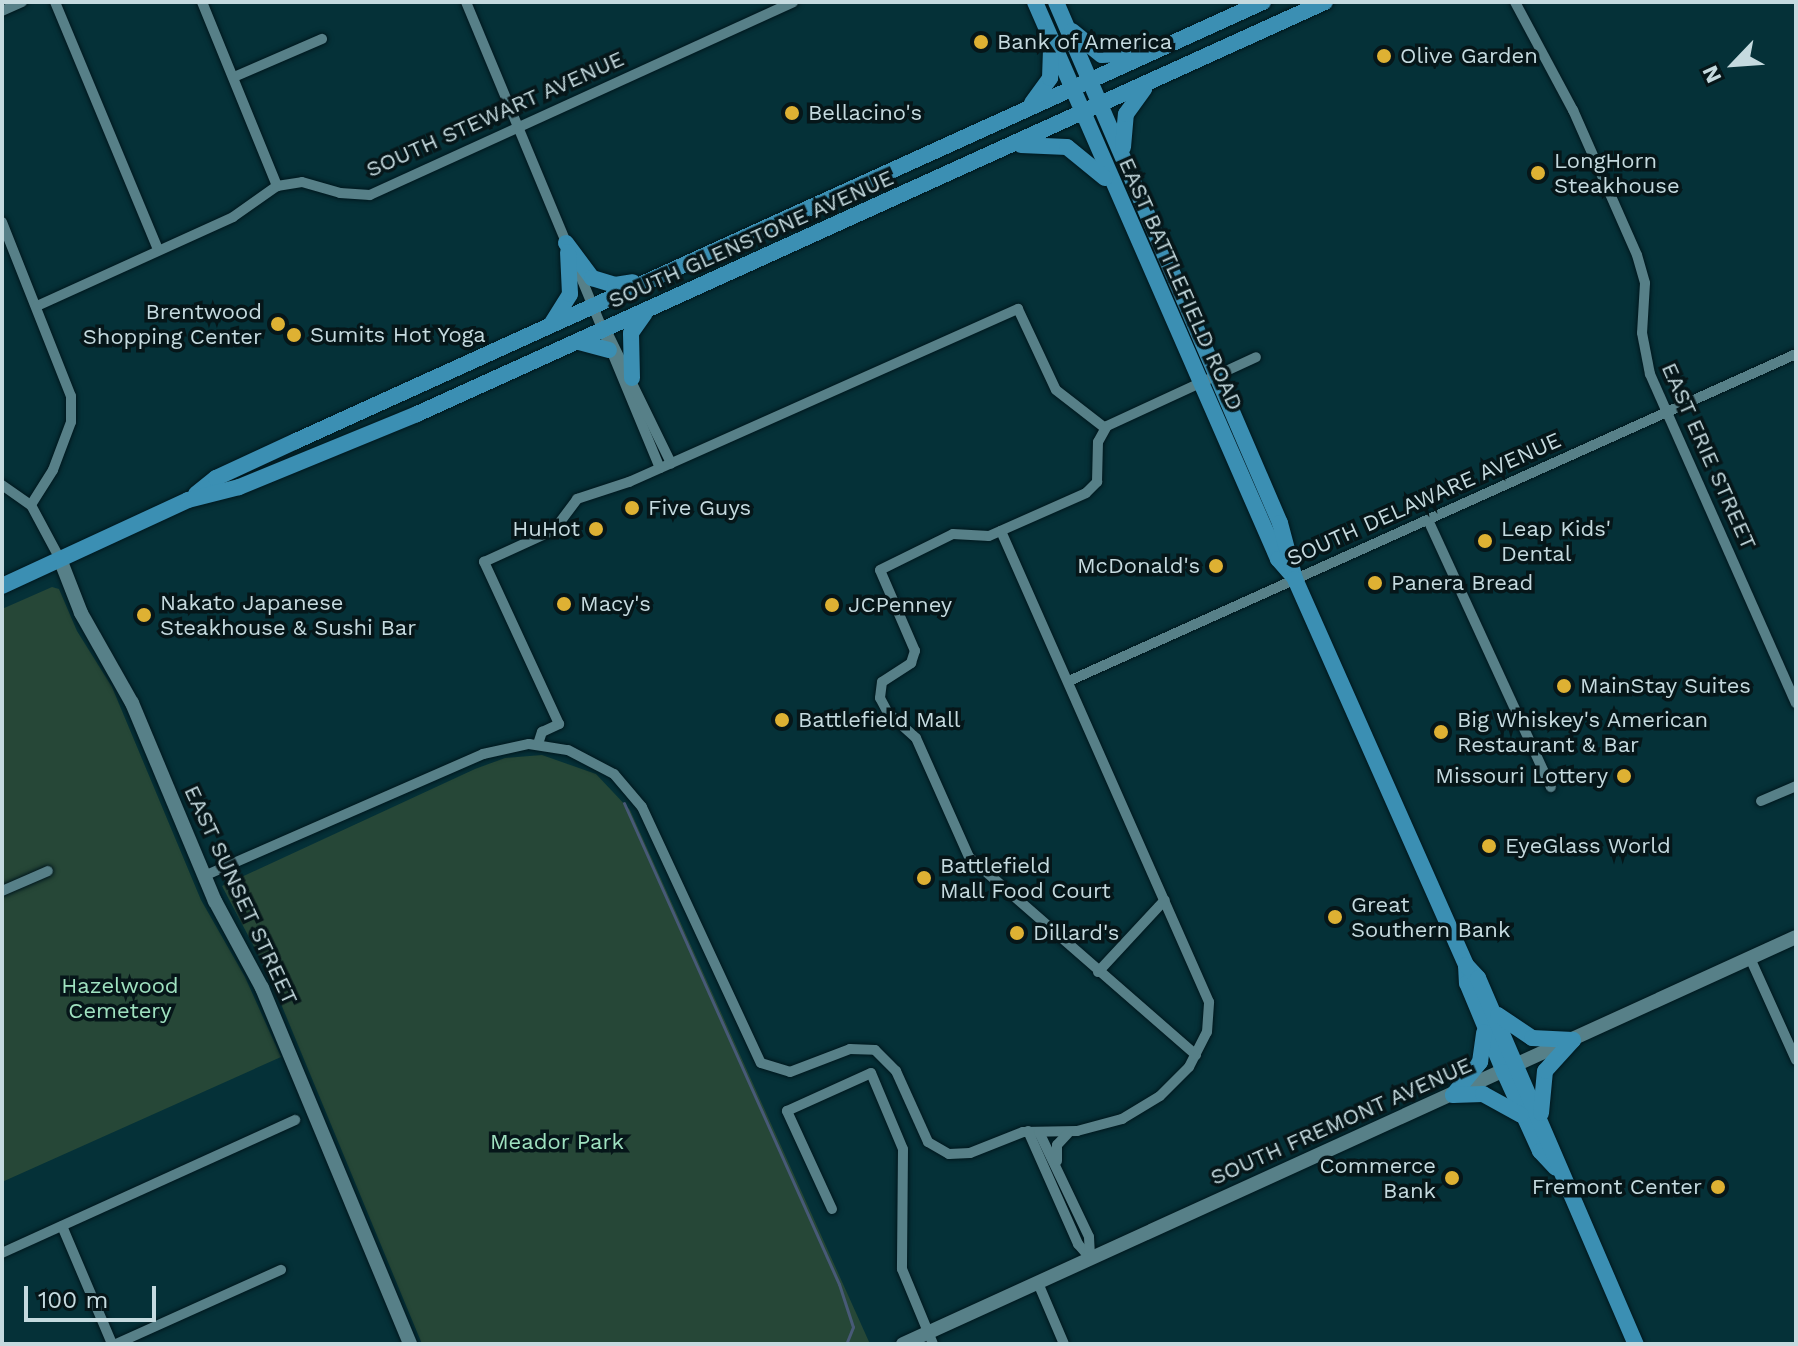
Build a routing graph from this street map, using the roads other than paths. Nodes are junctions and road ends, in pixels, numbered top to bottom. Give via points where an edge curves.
1 (22, 2) edge
2 (55, 2) edge
3 (202, 2) edge
4 (466, 2) edge
5 (793, 2) edge
6 (1035, 2) edge
7 (1056, 2) edge
8 (1263, 2) edge
9 (1325, 2) edge
10 (1515, 2) edge
11 (2, 11) edge
12 (1065, 23) junction
13 (1049, 36) junction
14 (322, 39) dead end
15 (1153, 52) junction
16 (234, 77) junction
17 (1158, 78) junction
18 (1089, 81) junction
19 (1072, 89) junction
20 (1100, 105) junction
21 (1027, 109) junction
22 (1082, 113) junction
23 (517, 126) junction
24 (1007, 147) junction
25 (1126, 164) junction
26 (277, 186) junction
27 (1118, 195) junction
28 (2, 222) edge
29 (566, 243) junction
30 (158, 249) junction
31 (663, 274) junction
32 (37, 306) junction
33 (593, 306) junction
34 (650, 308) junction
35 (548, 326) junction
36 (604, 330) junction
37 (578, 342) junction
38 (609, 350) junction
39 (1796, 354) edge
40 (1256, 357) dead end
41 (632, 378) junction
42 (1208, 378) junction
43 (1666, 412) junction
44 (1106, 427) junction
45 (666, 466) junction
46 (2, 485) edge
47 (188, 500) junction
48 (31, 505) junction
49 (1428, 520) junction
50 (1001, 531) junction
51 (60, 559) junction
52 (1295, 579) junction
53 (2, 586) edge
54 (1069, 681) junction
55 (1796, 703) edge
56 (538, 744) junction
57 (1796, 786) edge
58 (1551, 787) dead end
59 (1761, 801) dead end
60 (48, 871) dead end
61 (204, 876) junction
62 (2, 891) edge
63 (1165, 900) junction
64 (1796, 937) edge
65 (1750, 958) junction
66 (1098, 972) junction
67 (1486, 1012) junction
68 (1573, 1040) junction
69 (1792, 1042) edge
70 (1196, 1055) junction
71 (1796, 1060) edge
72 (1511, 1069) junction
73 (1453, 1095) junction
74 (295, 1120) dead end
75 (1534, 1122) junction
76 (1034, 1131) junction
77 (1068, 1133) junction
78 (1058, 1166) junction
79 (832, 1209) dead end
80 (62, 1226) junction
81 (2, 1253) edge
82 (1090, 1258) junction
83 (281, 1270) dead end
84 (1038, 1283) junction
85 (930, 1338) edge
86 (114, 1344) edge
87 (410, 1344) edge
88 (903, 1344) edge
89 (1064, 1344) edge
90 (1636, 1344) edge

1 - 11 street
2 - 30 street
3 - 16 street
4 - 23 street
5 - 23 street, SOUTH STEWART AVENUE
6 - 13 main road, EAST BATTLEFIELD ROAD
7 - 12 main road, EAST BATTLEFIELD ROAD
8 - 15 main road, SOUTH GLENSTONE AVENUE
9 - 17 main road, SOUTH GLENSTONE AVENUE
10 - 43 street, EAST ERIE STREET via 1573,110 1637,255 1645,283 1644,354
12 - 15 main road via 1102,55
12 - 18 main road, EAST BATTLEFIELD ROAD
13 - 19 main road, EAST BATTLEFIELD ROAD
13 - 21 main road via 1050,78
14 - 16 street
15 - 18 main road, SOUTH GLENSTONE AVENUE
16 - 26 street
17 - 20 main road, SOUTH GLENSTONE AVENUE
17 - 25 main road via 1138,93 1126,114
18 - 19 main road, SOUTH GLENSTONE AVENUE
18 - 20 main road, EAST BATTLEFIELD ROAD
19 - 21 main road, SOUTH GLENSTONE AVENUE
19 - 22 main road, EAST BATTLEFIELD ROAD
20 - 22 main road, SOUTH GLENSTONE AVENUE
20 - 25 main road, EAST BATTLEFIELD ROAD
21 - 31 main road, SOUTH GLENSTONE AVENUE
22 - 24 main road, SOUTH GLENSTONE AVENUE
22 - 27 main road, EAST BATTLEFIELD ROAD
23 - 26 street, SOUTH STEWART AVENUE via 370,195 302,182
23 - 29 street
24 - 27 main road via 1067,147 1091,163
24 - 34 main road, SOUTH GLENSTONE AVENUE
25 - 42 main road, EAST BATTLEFIELD ROAD
26 - 30 street via 233,217
27 - 42 main road, EAST BATTLEFIELD ROAD
28 - 32 street
29 - 31 main road via 586,273 599,281 624,284
29 - 33 street
29 - 35 main road via 570,294 562,313
30 - 32 street
31 - 33 main road, SOUTH GLENSTONE AVENUE
32 - 48 street via 71,396 71,422 53,470
33 - 35 main road, SOUTH GLENSTONE AVENUE
33 - 36 street
34 - 36 main road, SOUTH GLENSTONE AVENUE
34 - 41 main road via 631,333
35 - 47 main road, SOUTH GLENSTONE AVENUE via 216,478
36 - 37 main road, SOUTH GLENSTONE AVENUE
36 - 38 street
36 - 41 street
37 - 38 main road
37 - 47 main road, SOUTH GLENSTONE AVENUE via 239,487
38 - 45 street
39 - 43 street, SOUTH DELAWARE AVENUE
40 - 42 street
41 - 45 street
42 - 44 street
42 - 52 main road, EAST BATTLEFIELD ROAD via 1280,523
43 - 49 street, SOUTH DELAWARE AVENUE
43 - 55 street, EAST ERIE STREET
44 - 45 street via 1056,390 1018,309
44 - 50 street via 1098,442 1095,487
45 - 56 street via 577,499 554,530 484,562 559,724 542,732
46 - 48 street, EAST SUNSET STREET
47 - 51 main road, SOUTH GLENSTONE AVENUE
48 - 51 street, EAST SUNSET STREET
49 - 52 street, SOUTH DELAWARE AVENUE
49 - 58 street
50 - 54 street
50 - 66 street via 979,538 953,534 881,568 915,651 911,663 882,682 880,698 888,713 916,738 973,863
51 - 53 main road, SOUTH GLENSTONE AVENUE
51 - 61 main road, EAST SUNSET STREET via 81,613 132,703
52 - 54 street, SOUTH DELAWARE AVENUE
52 - 67 main road, EAST BATTLEFIELD ROAD
54 - 63 street
56 - 61 street via 470,759
56 - 76 street via 596,761 636,798 761,1063 790,1072 850,1049 875,1050 896,1071 928,1142 949,1154 970,1153
57 - 59 street
60 - 62 street
61 - 87 main road, EAST SUNSET STREET via 262,988
63 - 66 street
63 - 70 street via 1209,1002 1209,1022
64 - 65 main road, SOUTH FREMONT AVENUE
65 - 68 main road, SOUTH FREMONT AVENUE
65 - 69 street
66 - 70 street
67 - 68 main road via 1523,1035
67 - 72 main road, EAST BATTLEFIELD ROAD
67 - 73 main road via 1480,1062
68 - 72 main road, SOUTH FREMONT AVENUE
68 - 75 main road via 1545,1071
69 - 71 street
70 - 77 street via 1168,1089 1140,1109
72 - 73 main road, SOUTH FREMONT AVENUE
72 - 75 main road, EAST BATTLEFIELD ROAD
73 - 75 main road via 1497,1098
73 - 82 main road, SOUTH FREMONT AVENUE
74 - 80 street
75 - 90 main road, EAST BATTLEFIELD ROAD
76 - 77 street
76 - 78 street
76 - 82 street via 1078,1243
77 - 78 street via 1057,1145
78 - 82 street via 1089,1237
79 - 85 street via 787,1111 871,1073 903,1149 902,1269
80 - 81 street
80 - 86 street
82 - 84 main road, SOUTH FREMONT AVENUE
83 - 86 street
84 - 85 main road, SOUTH FREMONT AVENUE
84 - 89 street
85 - 88 main road, SOUTH FREMONT AVENUE

